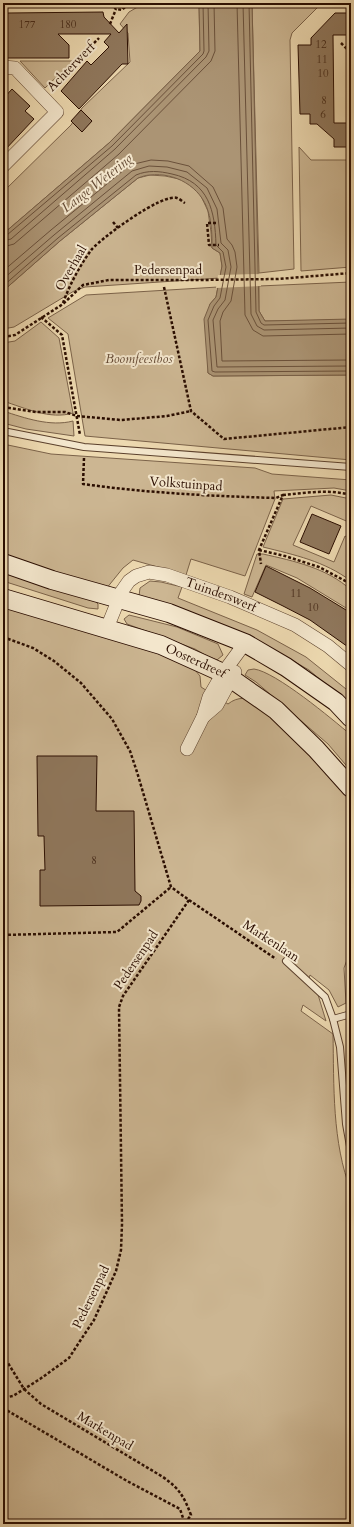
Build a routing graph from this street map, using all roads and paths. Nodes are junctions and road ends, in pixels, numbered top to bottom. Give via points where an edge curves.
1 (111, 3) edge
2 (129, 3) edge
3 (116, 9) junction
4 (110, 24) dead end
5 (99, 38) dead end
6 (341, 43) dead end
7 (351, 53) edge
8 (3, 67) edge
9 (42, 97) junction
10 (3, 166) edge
11 (185, 203) dead end
12 (113, 222) dead end
13 (216, 223) dead end
14 (118, 228) junction
15 (219, 245) dead end
16 (351, 273) edge
17 (164, 287) dead end
18 (63, 304) junction
19 (41, 318) junction
20 (3, 337) edge
21 (3, 406) edge
22 (191, 412) junction
23 (77, 416) junction
24 (351, 427) edge
25 (3, 431) edge
26 (84, 447) junction
27 (351, 467) edge
28 (283, 495) junction
29 (351, 495) edge
30 (259, 550) junction
31 (3, 563) edge
32 (261, 564) dead end
33 (351, 584) edge
34 (3, 598) edge
35 (119, 599) junction
36 (106, 628) junction
37 (3, 637) edge
38 (245, 643) junction
39 (351, 665) edge
40 (228, 675) junction
41 (351, 718) edge
42 (187, 750) dead end
43 (351, 788) edge
44 (171, 887) junction
45 (189, 900) junction
46 (3, 935) edge
47 (286, 961) joint
48 (351, 1014) edge
49 (333, 1019) junction
50 (351, 1152) edge
51 (3, 1355) edge
52 (24, 1389) junction
53 (3, 1398) edge
54 (3, 1408) edge
55 (185, 1524) edge

1 - 3 path
2 - 3 path via 122,10
3 - 4 path
5 - 9 path, Achterwerf
6 - 7 path
8 - 9 street, Achterwerf via 15,68
9 - 10 street, Achterwerf via 57,112
11 - 14 path, Overhaal via 177,198 169,198 156,203
12 - 14 path
13 - 15 path via 207,223 210,245
14 - 18 path, Overhaal via 92,250 69,288
16 - 18 path, Pedersenpad via 278,279 108,280 83,285
17 - 22 path
18 - 19 path, Pedersenpad
19 - 20 path, Pedersenpad via 15,335
19 - 23 path, Volkstuinpad via 62,335
21 - 23 path via 36,412 65,412
22 - 23 path via 121,420
22 - 24 path via 224,439
23 - 26 path, Volkstuinpad
25 - 26 lane
26 - 27 lane
26 - 28 path, Volkstuinpad via 83,484 201,496 276,498
28 - 29 path via 339,492
28 - 30 path
30 - 32 path
30 - 33 path via 319,567
31 - 35 main road
34 - 36 main road, Oosterdreef
35 - 36 street, Tuinderswerf
35 - 38 main road via 169,613
35 - 39 street, Tuinderswerf via 129,581 136,576 149,572 167,575 230,597 295,625 328,646
36 - 40 main road, Oosterdreef via 162,645
37 - 44 path via 33,648 54,661 81,683 112,719 130,751
38 - 40 street
38 - 41 main road via 286,667 336,702
40 - 42 street via 209,697 203,717
40 - 43 main road, Oosterdreef via 276,710
44 - 45 path
44 - 46 path via 117,932
45 - 47 path, Markenlaan via 279,960
45 - 52 path, Pedersenpad via 123,996 119,1008 122,1224 121,1250 116,1271 94,1320 69,1358
47 - 49 lane, Markenlaan via 325,997
48 - 49 lane
49 - 50 lane, Markenlaan via 340,1047 346,1124
51 - 52 path, Markenpad
52 - 53 path, Pedersenpad via 13,1396
52 - 55 path, Markenpad via 41,1404 175,1486 183,1496 191,1515
54 - 55 path, Markenpad via 126,1481 180,1509

